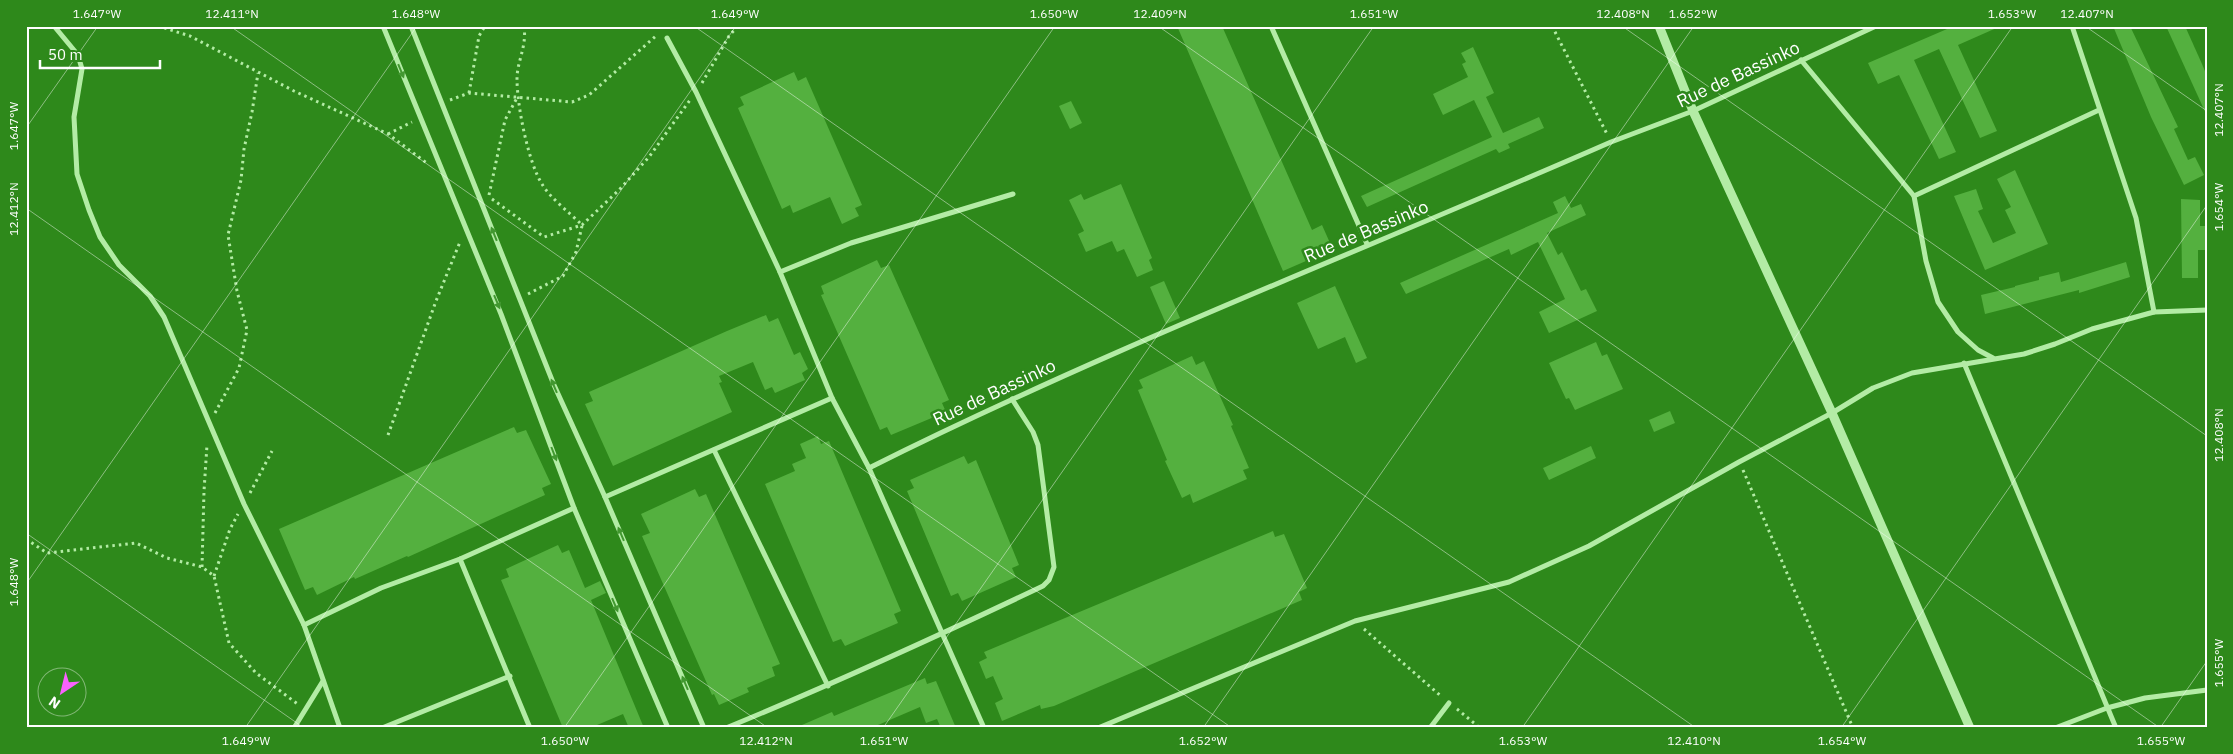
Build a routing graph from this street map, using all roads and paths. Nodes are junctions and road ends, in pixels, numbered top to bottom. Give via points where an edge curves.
1 (54, 26) edge
2 (158, 26) edge
3 (382, 26) edge
4 (411, 26) edge
5 (484, 26) edge
6 (524, 26) edge
7 (738, 26) edge
8 (1270, 26) edge
9 (1552, 26) edge
10 (1659, 26) edge
11 (1876, 26) edge
12 (2072, 26) edge
13 (663, 30) dead end
14 (667, 38) dead end
15 (1801, 60) junction
16 (258, 72) junction
17 (469, 92) junction
18 (696, 92) junction
19 (518, 96) junction
20 (442, 104) junction
21 (2099, 110) junction
22 (1693, 112) junction
23 (420, 118) junction
24 (388, 134) junction
25 (1611, 142) junction
26 (446, 178) junction
27 (475, 187) junction
28 (1013, 194) dead end
29 (1914, 196) junction
30 (489, 197) junction
31 (482, 205) junction
32 (582, 225) junction
33 (465, 227) junction
34 (1367, 244) junction
35 (780, 272) junction
36 (520, 298) junction
37 (2207, 310) edge
38 (2154, 312) junction
39 (1994, 359) junction
40 (1964, 363) junction
41 (832, 398) junction
42 (1012, 398) junction
43 (1832, 413) junction
44 (209, 424) junction
45 (388, 436) dead end
46 (714, 450) junction
47 (1739, 462) junction
48 (869, 468) junction
49 (605, 497) junction
50 (574, 508) junction
51 (26, 539) edge
52 (460, 559) junction
53 (202, 567) junction
54 (1356, 621) junction
55 (304, 626) junction
56 (942, 634) junction
57 (510, 676) junction
58 (323, 681) junction
59 (828, 686) junction
60 (2207, 690) edge
61 (1449, 703) junction
62 (2107, 708) junction
63 (306, 710) junction
64 (294, 728) edge
65 (340, 728) edge
66 (382, 728) edge
67 (530, 728) edge
68 (668, 728) edge
69 (704, 728) edge
70 (726, 728) edge
71 (984, 728) edge
72 (1098, 728) edge
73 (1430, 728) edge
74 (1480, 728) edge
75 (1853, 728) edge
76 (1970, 728) edge
77 (2055, 728) edge
78 (2116, 728) edge

1 - 44 street via 78,55 82,69 74,117 77,174 89,210 100,236 120,265 150,296 164,317
2 - 16 path via 190,36
3 -> 23 street
4 - 20 street
5 - 17 path via 479,36
6 - 19 path via 526,37 517,78
7 - 18 path
8 - 34 street
9 - 25 path
10 - 22 street
11 - 15 street, Rue de Bassinko
12 - 21 street
13 - 19 path via 589,95 572,102
14 - 18 street
15 - 22 street, Rue de Bassinko
15 - 29 street
16 - 24 path
16 - 44 path via 241,180 228,235 247,330 239,368
17 - 19 path
17 - 20 path
18 - 32 path via 649,157
18 - 35 street
19 - 30 path via 505,120
19 - 32 path via 526,142 542,184
20 - 27 street
21 - 29 street
21 - 38 street via 2136,218
22 - 25 street, Rue de Bassinko
22 - 43 street
23 - 24 path
23 - 26 street
24 - 26 path
25 - 34 street, Rue de Bassinko
26 - 33 street
27 - 30 path
27 - 31 street
28 - 35 street via 851,243
29 - 39 street via 1926,261 1938,302 1958,332
30 - 31 path
30 - 32 path via 544,238
36 -> 31 street
32 - 36 path via 576,252 562,276
33 - 45 path
33 -> 50 street
34 - 42 street, Rue de Bassinko
35 - 41 street
49 -> 36 street via 554,385
37 - 38 street
38 - 39 street via 2092,329 2024,354
39 - 40 street
40 - 43 street via 1912,373 1873,388
40 - 62 street
41 - 46 street
41 - 48 street
42 - 48 street, Rue de Bassinko
42 - 56 street via 1038,445 1054,567 1044,586
43 - 47 street
43 - 76 street
44 - 53 path
44 - 55 street
46 - 49 street
46 - 59 street
47 - 54 street via 1589,546 1509,582
47 - 75 path
48 - 56 street
69 -> 49 street
50 - 52 street
50 -> 68 street
51 - 53 path via 47,553 136,543 167,558
52 - 55 street via 381,588
52 - 57 street
53 - 63 path via 214,576 229,643 256,673
54 - 61 path
54 - 72 street
55 - 58 street
56 - 59 street
56 - 71 street
57 - 66 street
57 - 67 street
58 - 63 street
58 - 65 street
59 - 70 street
60 - 62 street via 2145,698
61 - 73 street
61 - 74 path
62 - 77 street
62 - 78 street
63 - 64 street

